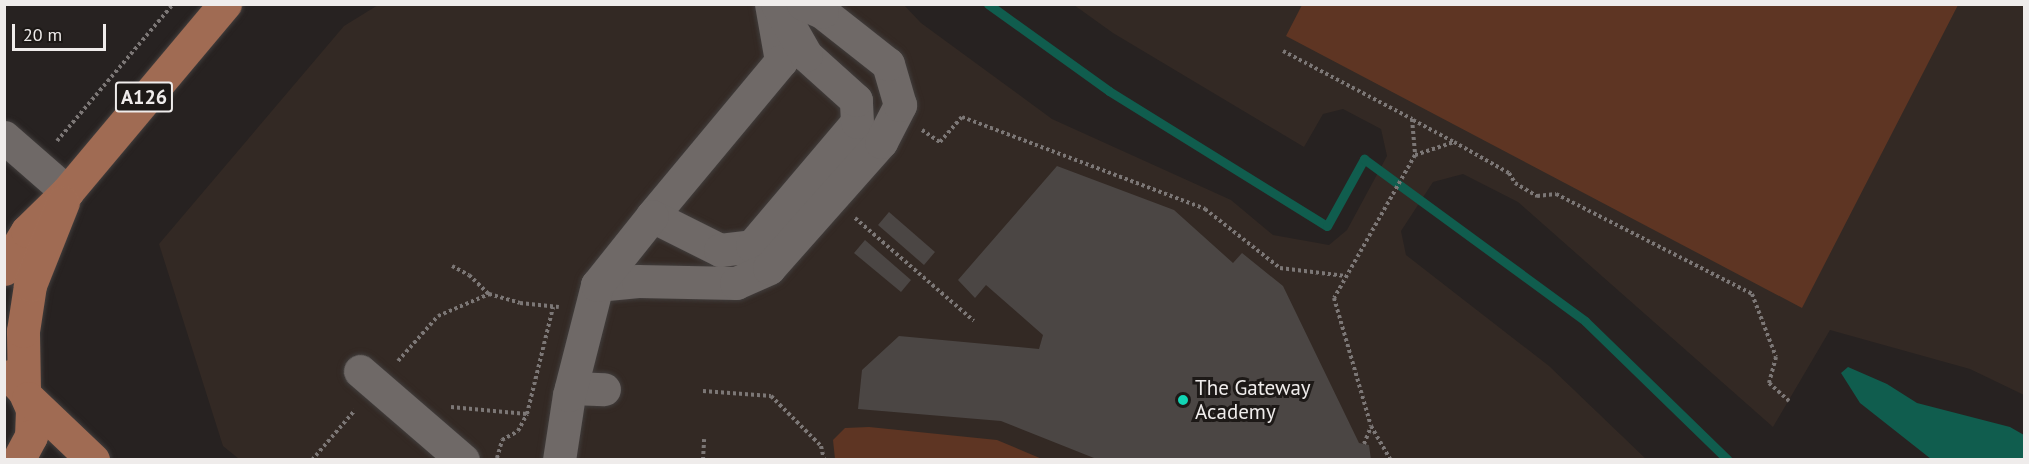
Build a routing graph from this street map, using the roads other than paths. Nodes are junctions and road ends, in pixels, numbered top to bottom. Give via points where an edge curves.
1 (225, 4) edge
2 (771, 4) edge
3 (777, 4) edge
4 (803, 4) edge
5 (4, 137) edge
6 (67, 192) junction
7 (652, 216) junction
8 (4, 269) edge
9 (597, 285) junction
10 (369, 379) road end
11 (19, 387) edge
12 (571, 388) junction
13 (604, 389) dead end
14 (18, 459) edge
15 (93, 459) edge
16 (463, 459) edge
17 (559, 459) edge

1 - 6 main road, A126
2 - 7 street via 781,61
3 - 7 street via 806,55 856,100 857,122 752,246 720,250
4 - 9 street via 822,12 888,64 900,105 881,142 769,268 736,283 638,281
5 - 6 street
6 - 8 main road, A126 via 27,231
6 - 11 main road, A126 via 30,285
7 - 9 street
9 - 12 street
10 - 16 street
11 - 14 main road via 33,422 31,436
11 - 15 main road
12 - 13 street
12 - 17 street

